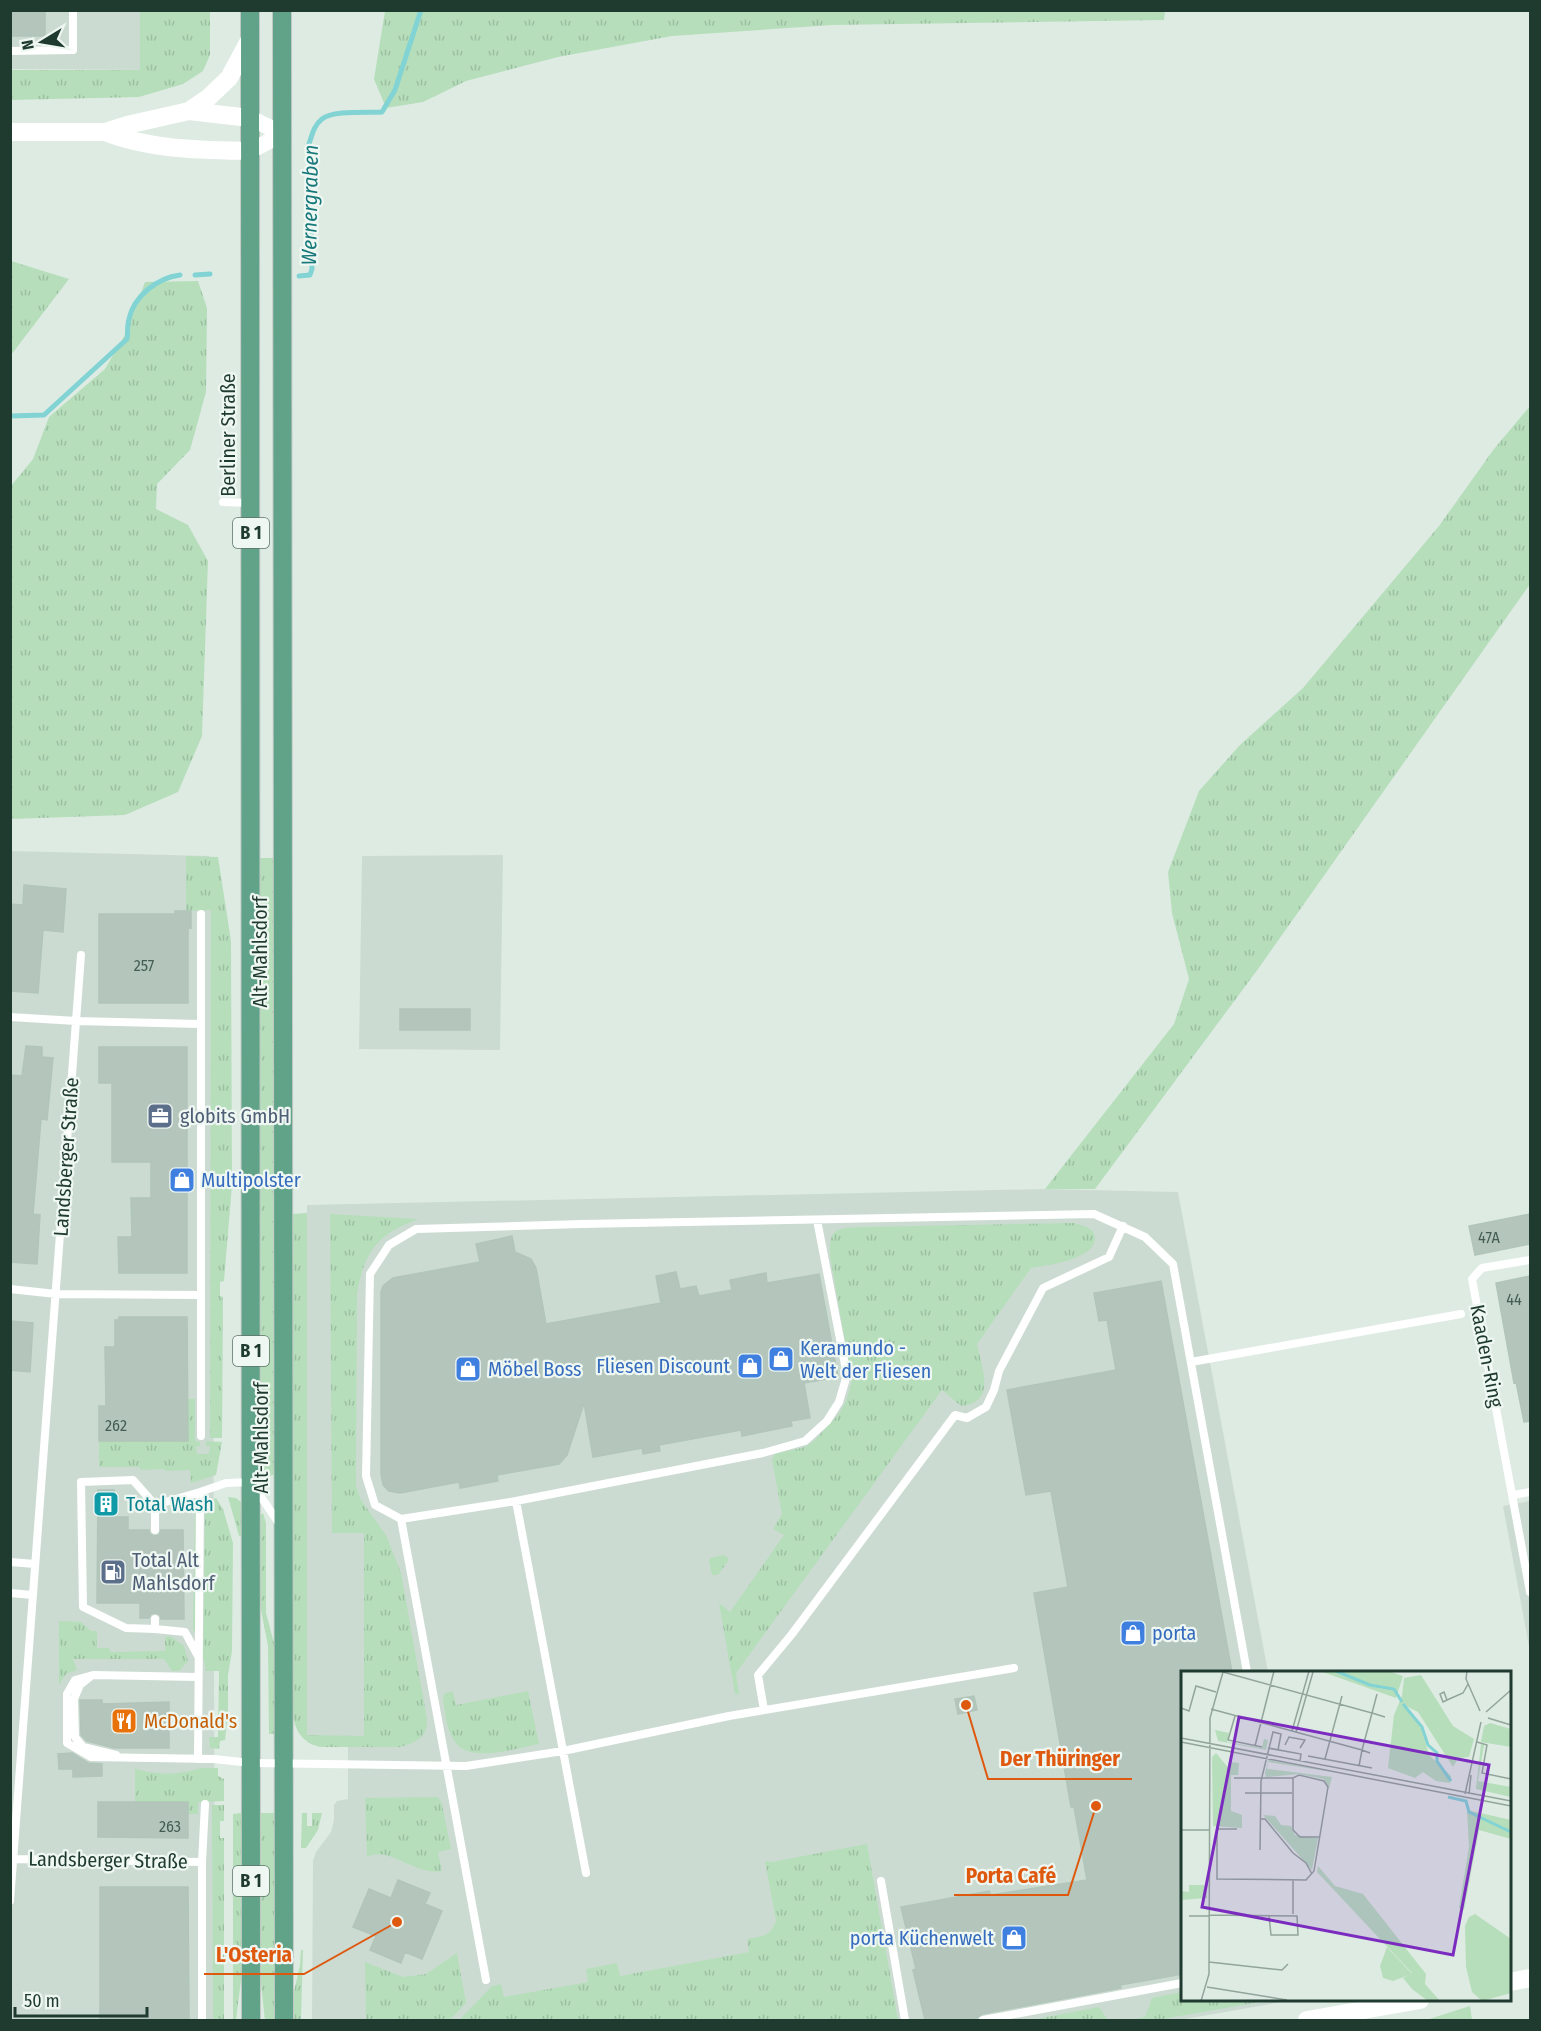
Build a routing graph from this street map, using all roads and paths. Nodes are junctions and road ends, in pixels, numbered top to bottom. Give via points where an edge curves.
1 (73, 10) edge
2 (250, 10) edge
3 (282, 10) edge
4 (250, 39) junction
5 (10, 51) edge
6 (189, 111) junction
7 (250, 118) junction
8 (10, 132) edge
9 (105, 132) junction
10 (283, 134) junction
11 (250, 151) junction
12 (223, 502) dead end
13 (251, 503) junction
14 (250, 860) joint
15 (201, 914) dead end
16 (81, 955) dead end
17 (10, 1017) edge
18 (76, 1021) junction
19 (200, 1024) junction
20 (818, 1221) junction
21 (1124, 1226) junction
22 (1530, 1260) edge
23 (10, 1289) edge
24 (56, 1294) junction
25 (200, 1295) junction
26 (1461, 1314) dead end
27 (1191, 1362) junction
28 (201, 1436) dead end
29 (251, 1482) junction
30 (200, 1492) junction
31 (1530, 1492) edge
32 (1513, 1495) junction
33 (516, 1500) junction
34 (155, 1505) junction
35 (401, 1520) junction
36 (155, 1530) dead end
37 (283, 1531) junction
38 (10, 1562) edge
39 (35, 1564) junction
40 (1530, 1592) edge
41 (10, 1593) edge
42 (33, 1595) junction
43 (155, 1618) dead end
44 (155, 1629) junction
45 (199, 1657) junction
46 (1014, 1668) dead end
47 (1248, 1671) edge
48 (198, 1677) junction
49 (764, 1710) junction
50 (563, 1751) junction
51 (198, 1759) junction
52 (251, 1763) junction
53 (284, 1764) junction
54 (446, 1764) junction
55 (205, 1804) dead end
56 (12, 1859) edge
57 (202, 1862) junction
58 (586, 1873) dead end
59 (881, 1881) dead end
60 (10, 1901) edge
61 (1530, 1978) edge
62 (486, 1980) dead end
63 (1181, 1983) edge
64 (1511, 1983) edge
65 (1416, 2001) edge
66 (1354, 2016) edge
67 (202, 2020) edge
68 (251, 2020) edge
69 (284, 2020) edge
70 (905, 2020) edge
71 (983, 2020) edge
72 (1307, 2020) edge

1 - 5 lane via 73,50
2 - 4 main road, Berliner Straße / B 1
3 - 10 main road, B 1
4 - 6 street via 229,78
4 - 7 main road, Berliner Straße / B 1
6 - 7 street
6 - 9 street
7 - 10 street
7 - 11 main road, Berliner Straße / B 1
8 - 9 street
9 - 11 street via 157,146
10 - 11 street
10 - 37 main road, Alt-Mahlsdorf / B 1
11 - 13 main road, Berliner Straße / B 1
12 - 13 lane
13 - 14 main road, Berliner Straße / B 1
14 - 29 main road, Alt-Mahlsdorf / B 1
15 - 19 lane
16 - 18 lane, Landsberger Straße
17 - 18 lane
18 - 19 lane
18 - 24 lane, Landsberger Straße
19 - 25 lane
20 - 21 lane via 1094,1214
20 - 33 lane via 846,1375 839,1402 805,1441 764,1454
20 - 35 lane via 416,1229 389,1245 370,1274 366,1476 375,1504
21 - 27 lane via 1146,1237 1173,1264
21 - 49 lane via 1109,1257 1042,1288 999,1371 986,1407 967,1418 955,1415 758,1675
22 - 32 lane, Kaaden-Ring via 1482,1268 1472,1279
23 - 24 lane
24 - 25 lane
24 - 39 lane, Landsberger Straße
25 - 28 lane
26 - 27 lane
27 - 47 lane
29 - 30 lane via 226,1483
29 - 37 lane
29 - 52 main road, Alt-Mahlsdorf / B 1
30 - 34 lane
30 - 45 lane
31 - 32 lane
32 - 40 lane, Kaaden-Ring
33 - 35 lane
33 - 50 lane
34 - 36 lane
34 - 44 lane via 133,1480 81,1482 83,1607 126,1628
35 - 54 lane
37 - 53 main road, Alt-Mahlsdorf / B 1
38 - 39 lane
39 - 42 lane, Landsberger Straße
41 - 42 lane
42 - 56 lane, Landsberger Straße
43 - 44 lane
44 - 45 lane via 185,1632
45 - 48 lane
46 - 49 lane
48 - 51 lane
48 - 51 lane via 93,1675 75,1680 67,1694 67,1743 91,1757
49 - 50 lane
50 - 54 lane via 466,1766
50 - 58 lane
51 - 52 lane
52 - 53 lane
52 - 68 main road, Alt-Mahlsdorf / B 1
53 - 54 lane
53 - 69 main road, Alt-Mahlsdorf / B 1
54 - 62 lane
55 - 57 lane, Landsberger Straße
56 - 57 lane, Landsberger Straße
56 - 60 lane, Landsberger Straße
57 - 67 lane, Landsberger Straße
59 - 70 lane
61 - 64 street
63 - 71 lane
65 - 66 street
66 - 72 street

